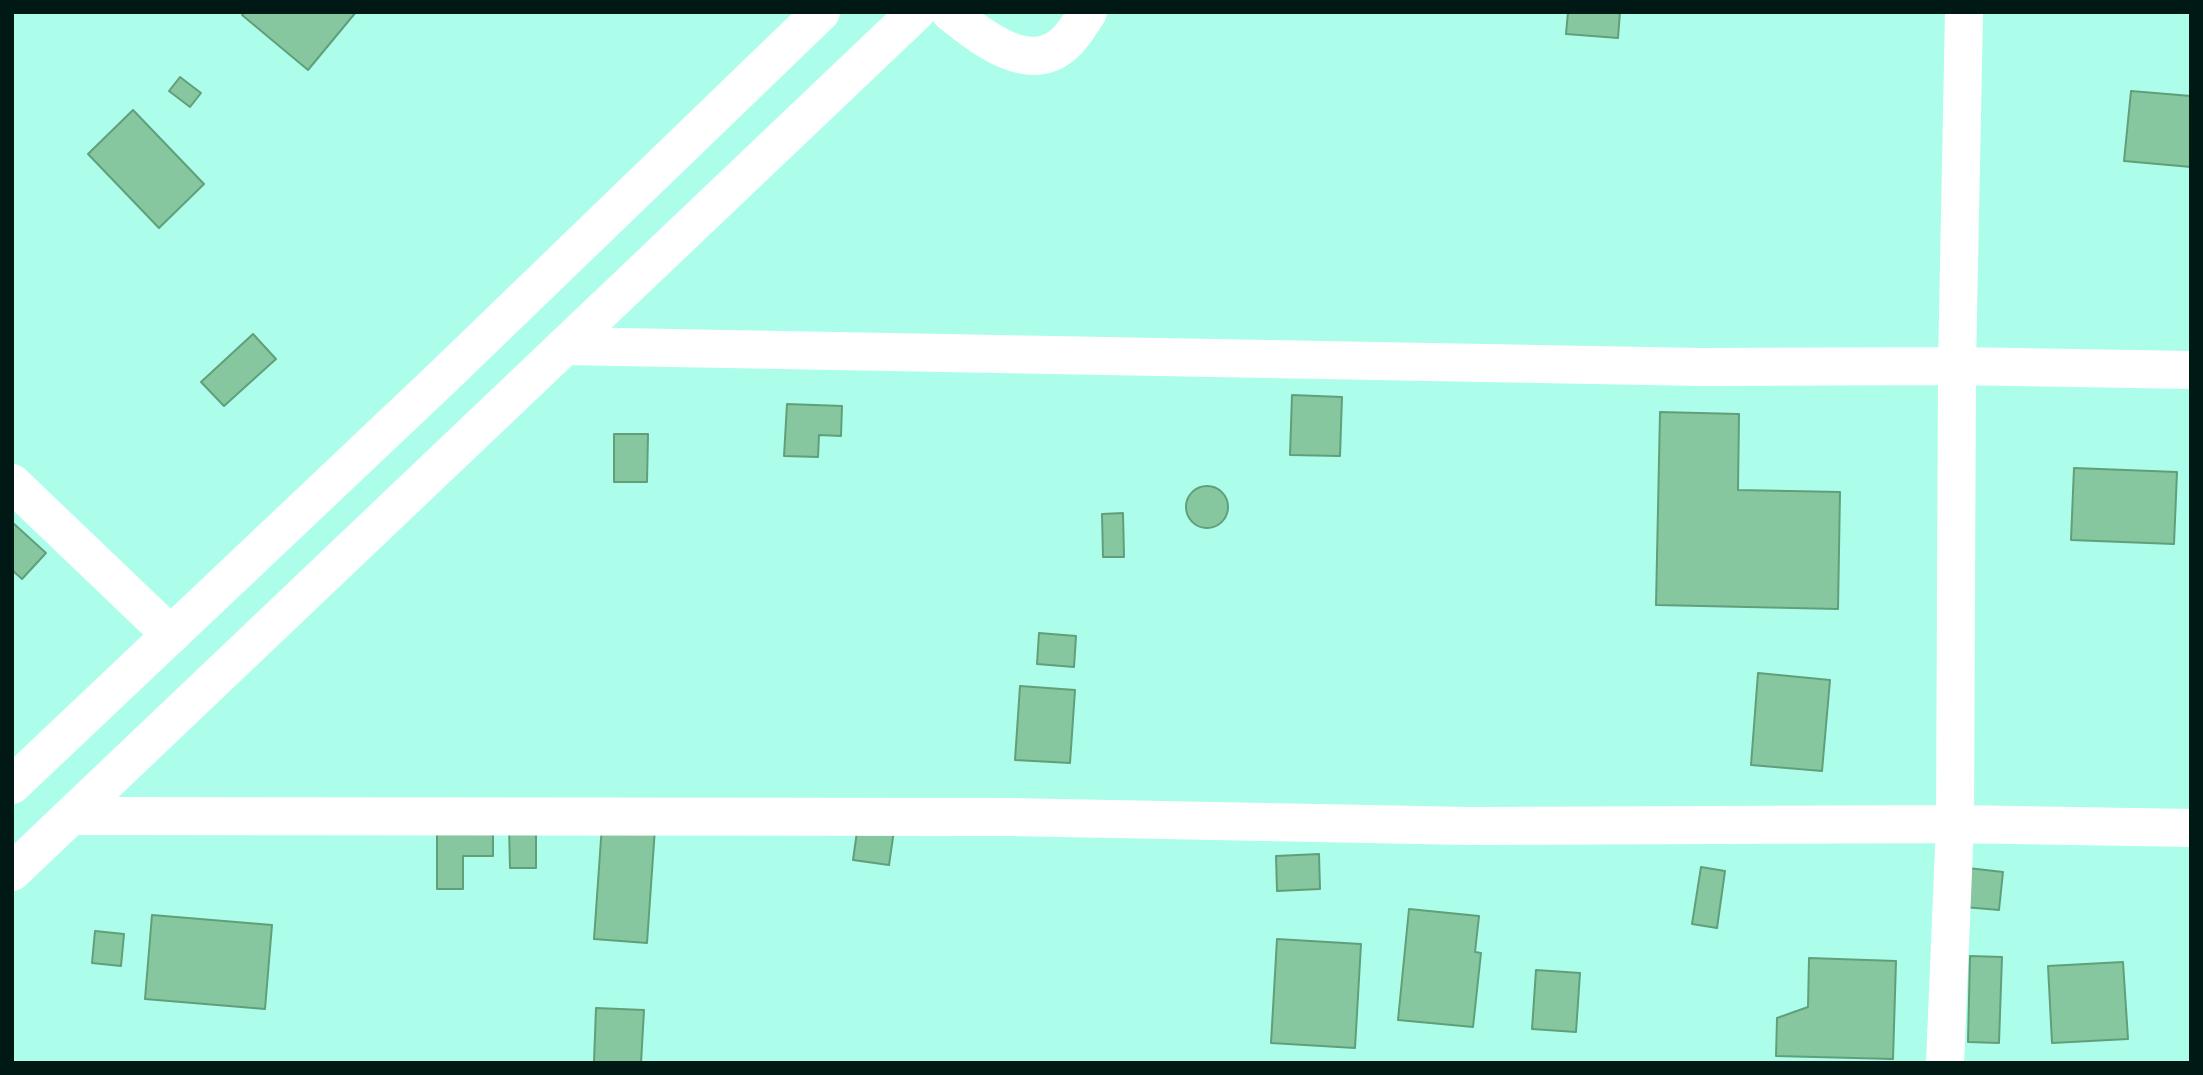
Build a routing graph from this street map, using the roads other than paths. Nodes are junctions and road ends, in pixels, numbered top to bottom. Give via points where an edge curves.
1 (821, 12) edge
2 (916, 12) edge
3 (950, 12) edge
4 (1088, 12) edge
5 (1964, 12) edge
6 (565, 346) junction
7 (1956, 366) junction
8 (2191, 370) edge
9 (12, 483) edge
10 (171, 635) junction
11 (12, 785) edge
12 (72, 816) junction
13 (1955, 824) junction
14 (2191, 828) edge
15 (12, 872) edge
16 (1945, 1063) edge

1 - 10 street
2 - 6 street
3 - 4 street via 987,41 1030,55 1065,43
5 - 7 street
6 - 7 street via 1687,367
6 - 12 street
7 - 8 street
7 - 13 street
9 - 10 street
10 - 11 street
12 - 13 street via 1009,817 1469,826
12 - 15 street
13 - 14 street
13 - 16 street

